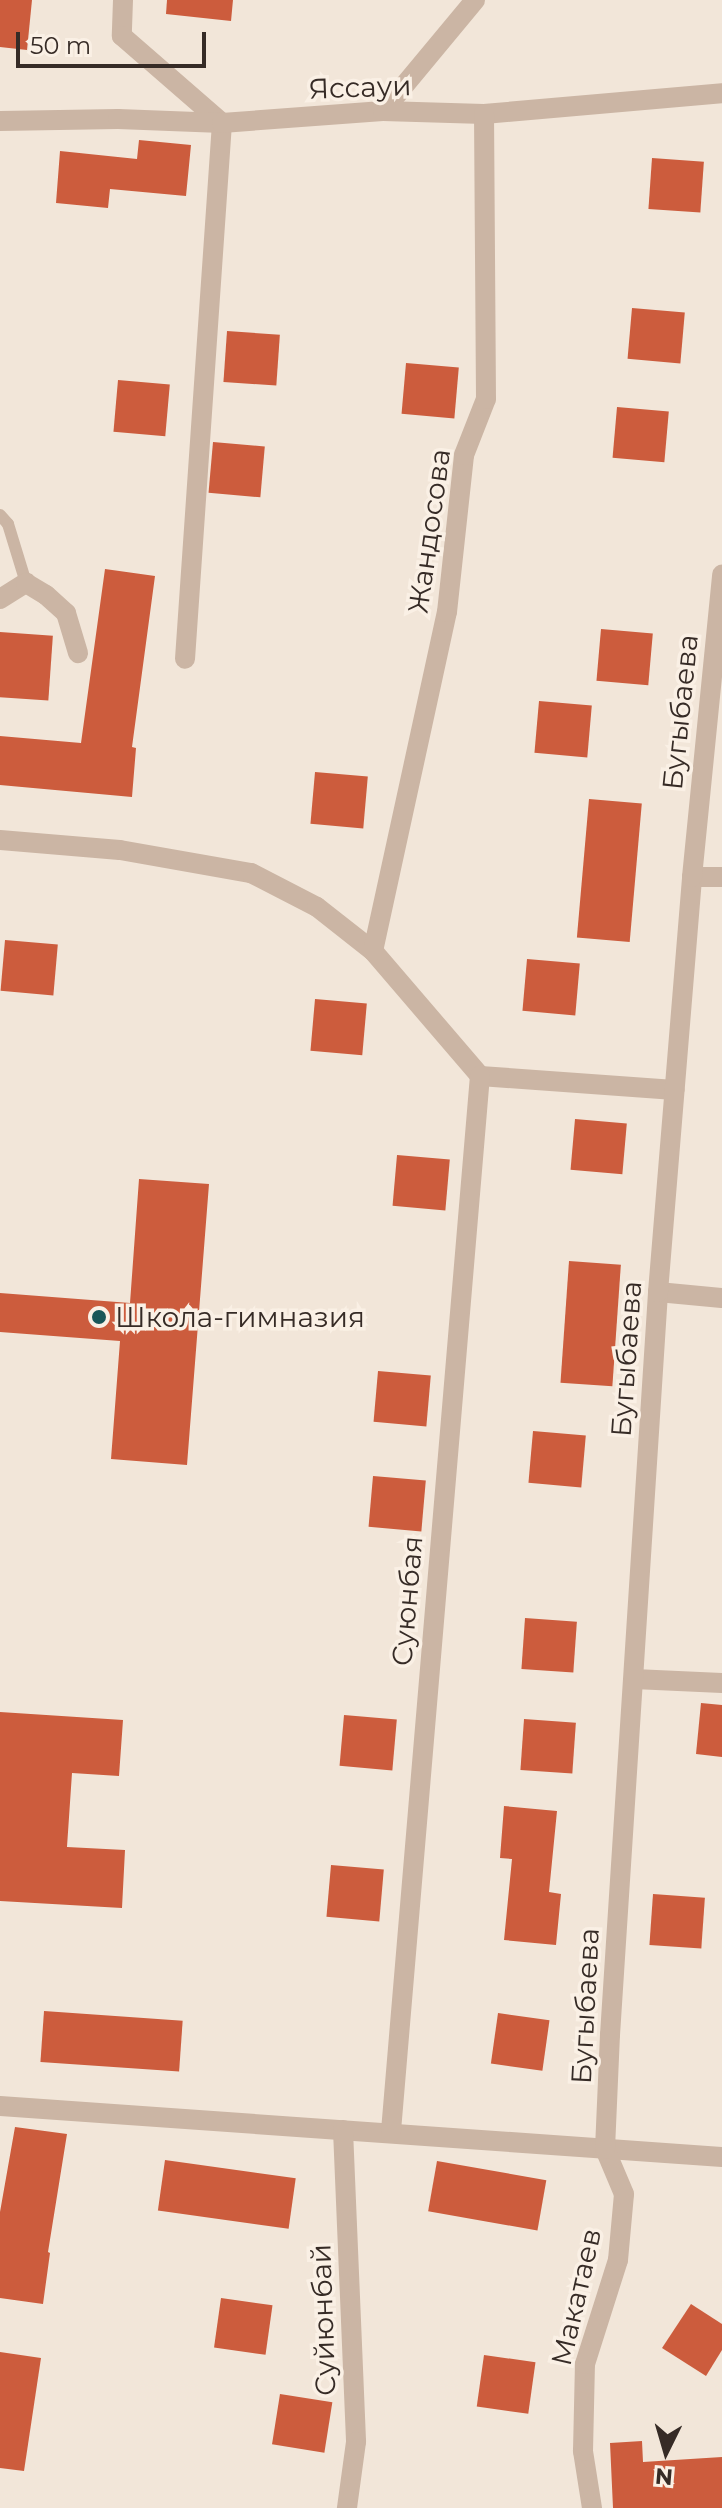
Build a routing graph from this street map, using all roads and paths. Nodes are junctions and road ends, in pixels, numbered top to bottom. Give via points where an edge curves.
1 (123, 0) edge
2 (475, 0) edge
3 (722, 93) edge
4 (383, 111) junction
5 (484, 114) junction
6 (0, 121) edge
7 (222, 123) junction
8 (0, 515) edge
9 (722, 574) edge
10 (26, 583) junction
11 (0, 599) edge
12 (78, 653) dead end
13 (185, 659) dead end
14 (0, 840) edge
15 (692, 877) junction
16 (722, 877) edge
17 (373, 951) junction
18 (480, 1076) junction
19 (674, 1090) junction
20 (658, 1292) junction
21 (722, 1298) edge
22 (634, 1679) junction
23 (722, 1683) edge
24 (0, 2106) edge
25 (343, 2130) junction
26 (391, 2131) junction
27 (605, 2149) junction
28 (722, 2157) edge
29 (347, 2508) edge
30 (592, 2508) edge

1 - 7 street via 122,36
2 - 4 street
3 - 5 street, Яссауи
4 - 5 street, Яссауи
4 - 7 street, Яссауи
5 - 17 street, Жандосова via 486,399 464,455 447,612
6 - 7 street, Яссауи
7 - 13 street
8 - 10 lane via 8,524
9 - 15 street, Бугыбаева
10 - 11 street
10 - 12 street via 66,613
14 - 17 street via 120,850 251,873 317,907
15 - 16 street
15 - 19 street, Бугыбаева
17 - 18 street
18 - 19 street
18 - 26 street, Суюнбая
19 - 20 street, Бугыбаева
20 - 21 street
20 - 22 street, Бугыбаева
22 - 23 street
22 - 27 street, Бугыбаева
24 - 25 street
25 - 26 street
25 - 29 street, Суйюнбай via 356,2442
26 - 27 street
27 - 28 street
27 - 30 street, Макатаев via 624,2194 618,2260 585,2364 583,2451

